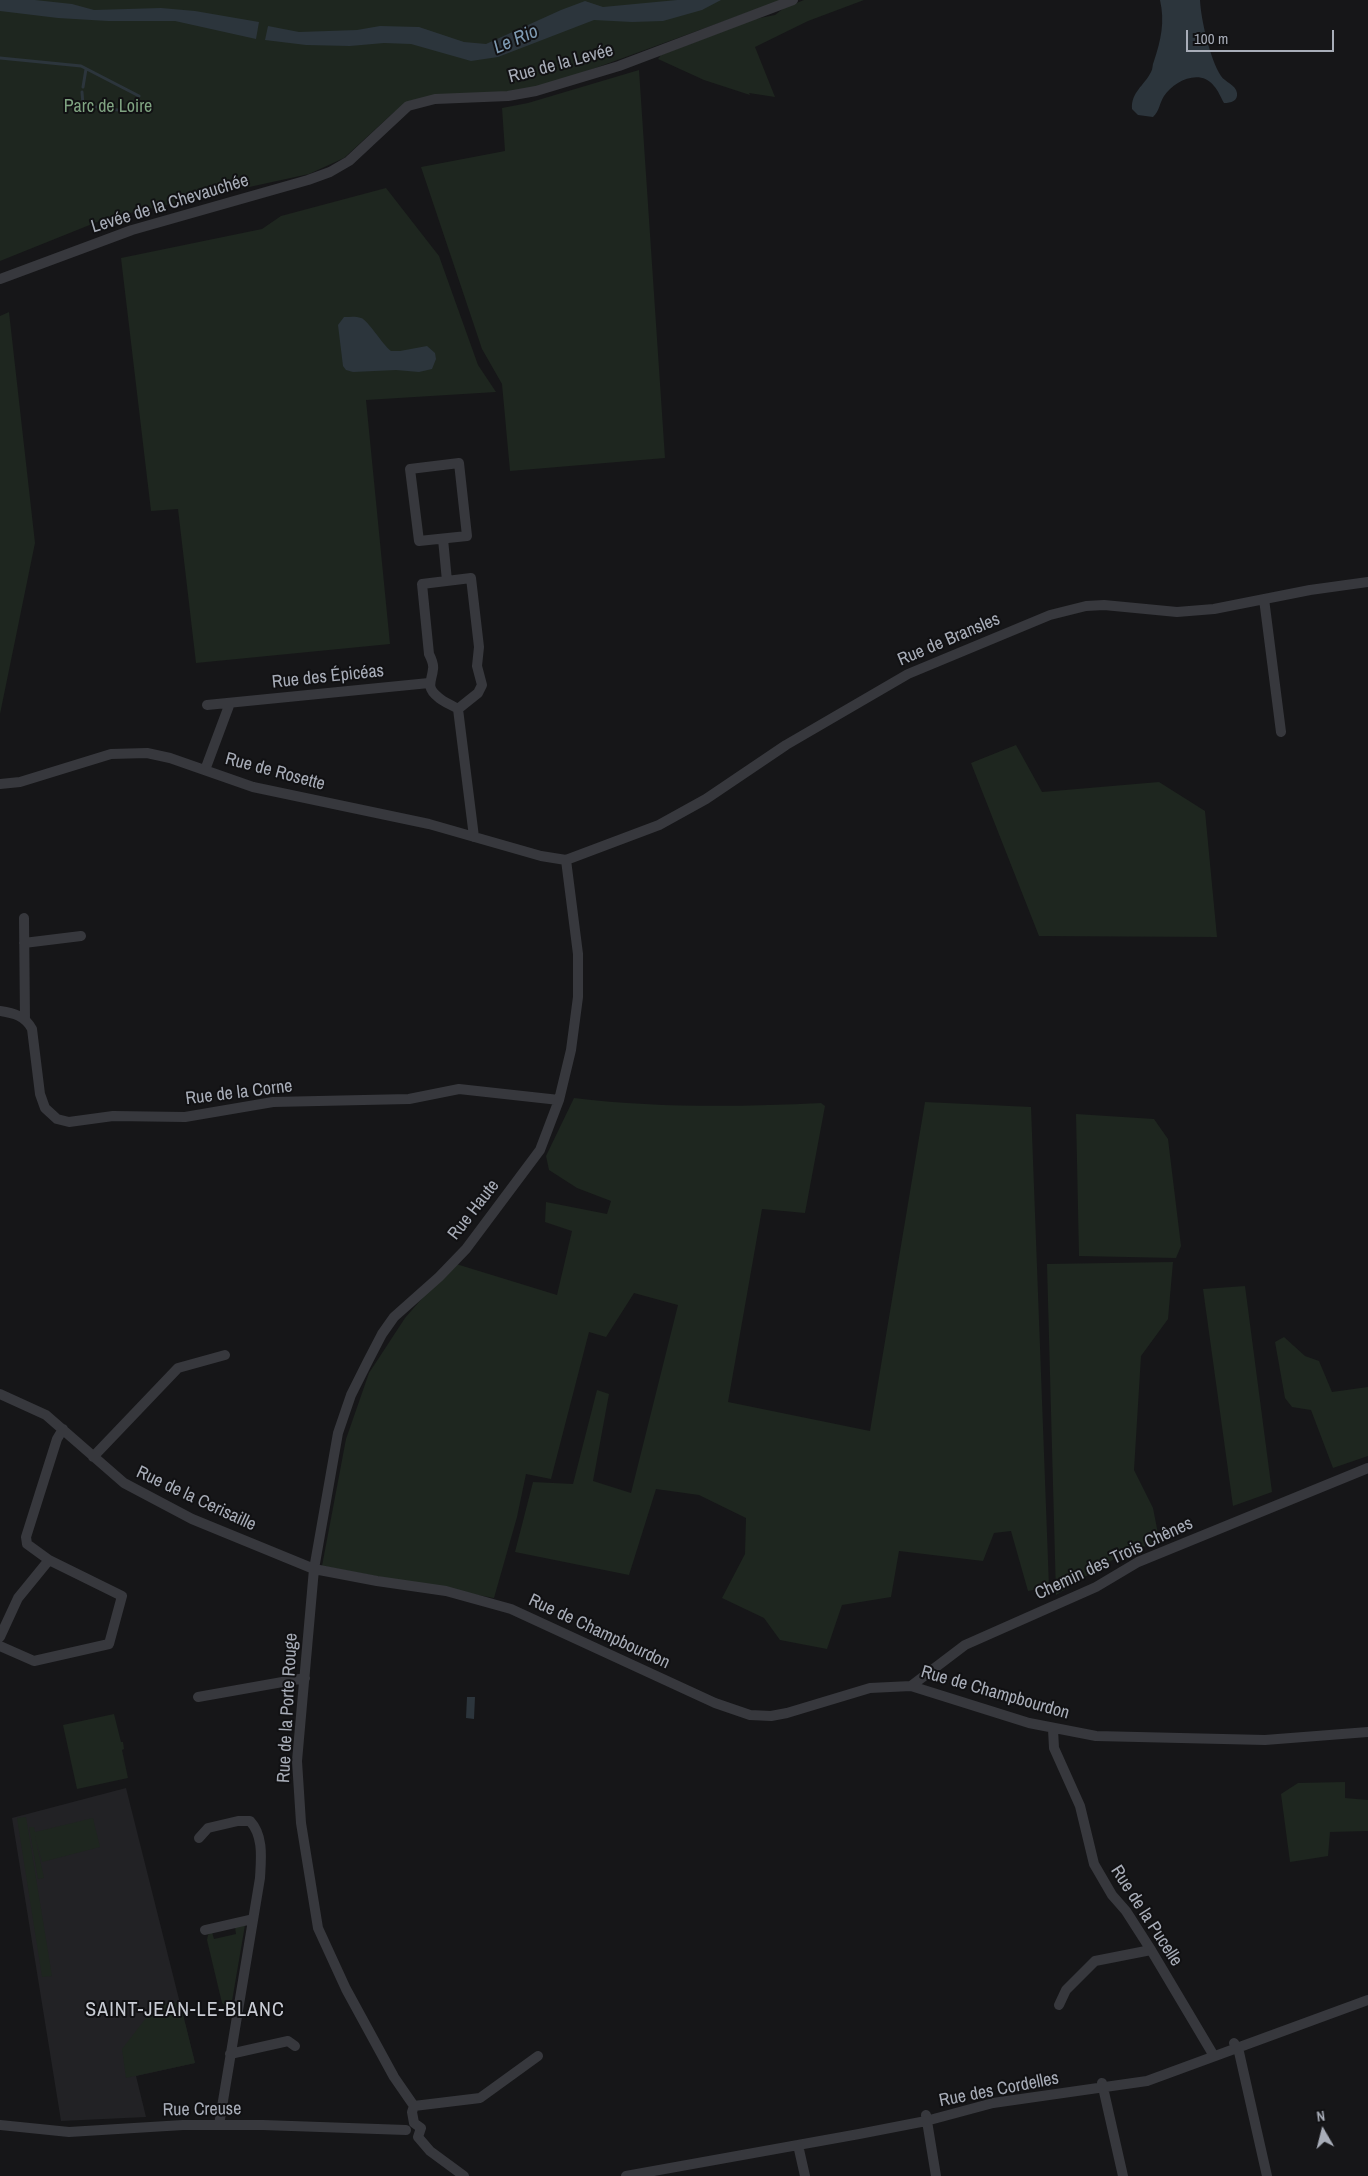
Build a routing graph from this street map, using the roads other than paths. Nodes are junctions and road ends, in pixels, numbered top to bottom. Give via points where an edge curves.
1 (793, 0) edge
2 (349, 161) joint
3 (0, 279) edge
4 (443, 539) junction
5 (447, 581) junction
6 (1368, 582) edge
7 (1264, 599) junction
8 (428, 682) junction
9 (230, 703) junction
10 (207, 705) dead end
11 (458, 709) junction
12 (1281, 732) dead end
13 (205, 770) junction
14 (0, 784) edge
15 (474, 837) junction
16 (566, 860) junction
17 (24, 918) dead end
18 (81, 936) dead end
19 (24, 943) junction
20 (0, 1011) edge
21 (25, 1020) junction
22 (559, 1100) junction
23 (225, 1355) dead end
24 (0, 1394) edge
25 (63, 1429) junction
26 (93, 1457) junction
27 (1368, 1468) edge
28 (49, 1560) junction
29 (314, 1569) junction
30 (0, 1637) edge
31 (0, 1646) edge
32 (305, 1678) junction
33 (910, 1686) junction
34 (198, 1697) dead end
35 (1053, 1729) junction
36 (1368, 1732) edge
37 (199, 1838) dead end
38 (253, 1919) junction
39 (205, 1930) dead end
40 (1151, 1950) junction
41 (1368, 2000) edge
42 (1059, 2006) dead end
43 (1236, 2045) junction
44 (295, 2046) dead end
45 (230, 2054) junction
46 (538, 2056) dead end
47 (1214, 2056) junction
48 (1102, 2086) junction
49 (414, 2106) junction
50 (926, 2117) junction
51 (414, 2122) junction
52 (0, 2125) edge
53 (219, 2125) junction
54 (406, 2130) junction
55 (418, 2137) junction
56 (798, 2144) junction
57 (655, 2171) edge
58 (464, 2176) edge
59 (626, 2176) edge
60 (805, 2176) edge
61 (936, 2176) edge
62 (1123, 2176) edge
63 (1267, 2176) edge

1 - 2 street, Rue de la Levée via 619,66 536,91 508,96 435,99 408,106
2 - 3 street, Levée de la Chevauchée via 308,180 132,230
4 - 4 street via 467,536 459,463 410,469 419,542
4 - 5 street
5 - 8 street via 422,584 429,654 433,664
5 - 11 street via 472,578 479,648 477,666 482,685 478,693
6 - 7 street, Rue de Bransles
7 - 12 street
7 - 16 street, Rue de Bransles via 1214,609 1177,612 1104,605 1050,615 908,674 786,745 706,799 659,825
8 - 9 street, Rue des Épicéas
8 - 11 street via 438,698
9 - 10 street, Rue des Épicéas
9 - 13 street
11 - 15 street
13 - 14 street, Rue de Rosette via 170,758 129,753 97,758 20,782
13 - 15 street, Rue de Rosette via 253,787 429,824
15 - 16 street, Rue de Rosette
16 - 22 street, Rue Haute via 578,954 578,997 571,1050
17 - 19 street
18 - 19 street
19 - 21 street
20 - 21 street via 16,1014
21 - 22 street, Rue de la Corne via 32,1029 40,1094 45,1108 56,1119 69,1122 113,1116 185,1117 273,1102 409,1099 458,1089
22 - 29 street, Rue Haute via 540,1150 466,1249 394,1317 382,1334 352,1395 338,1433
23 - 26 street via 178,1368
24 - 25 street, Rue de la Cerisaille via 46,1415
25 - 26 street, Rue de la Cerisaille
25 - 28 street via 26,1537 27,1544
26 - 29 street, Rue de la Cerisaille via 124,1483 192,1519
27 - 33 street, Chemin des Trois Chênes via 1138,1562 1096,1587 966,1645
28 - 30 street via 18,1598
28 - 31 street via 122,1596 109,1644 34,1661
29 - 32 street, Rue de la Porte Rouge
29 - 33 street, Rue de Champbourdon via 446,1591 512,1609 715,1704 750,1715 787,1713 870,1688
32 - 34 street
32 - 49 street, Rue de la Porte Rouge via 298,1761 301,1823 318,1928 346,1989 389,2068
33 - 35 street, Rue de Champbourdon
35 - 36 street, Rue de Champbourdon via 1096,1736 1255,1740
35 - 40 street, Rue de la Pucelle via 1054,1748 1080,1806 1094,1864
37 - 38 street via 208,1828 238,1821 250,1821 256,1827 262,1849
38 - 39 street
38 - 45 street
40 - 42 street via 1095,1961 1066,1990
40 - 47 street, Rue de la Pucelle
41 - 43 street, Rue des Cordelles
43 - 47 street, Rue des Cordelles
43 - 63 street
44 - 45 street via 288,2041
45 - 53 street
46 - 49 street via 480,2098
47 - 48 street, Rue des Cordelles via 1147,2081
48 - 50 street, Rue des Cordelles
48 - 62 street
49 - 51 street
50 - 56 street, Rue des Cordelles
50 - 61 street
51 - 54 street
51 - 55 street via 421,2128
52 - 53 street, Rue Creuse via 69,2132
53 - 54 street, Rue Creuse
54 - 55 street via 411,2138
55 - 58 street via 437,2157
56 - 57 street, Rue des Cordelles
56 - 60 street
57 - 59 street, Rue des Cordelles

